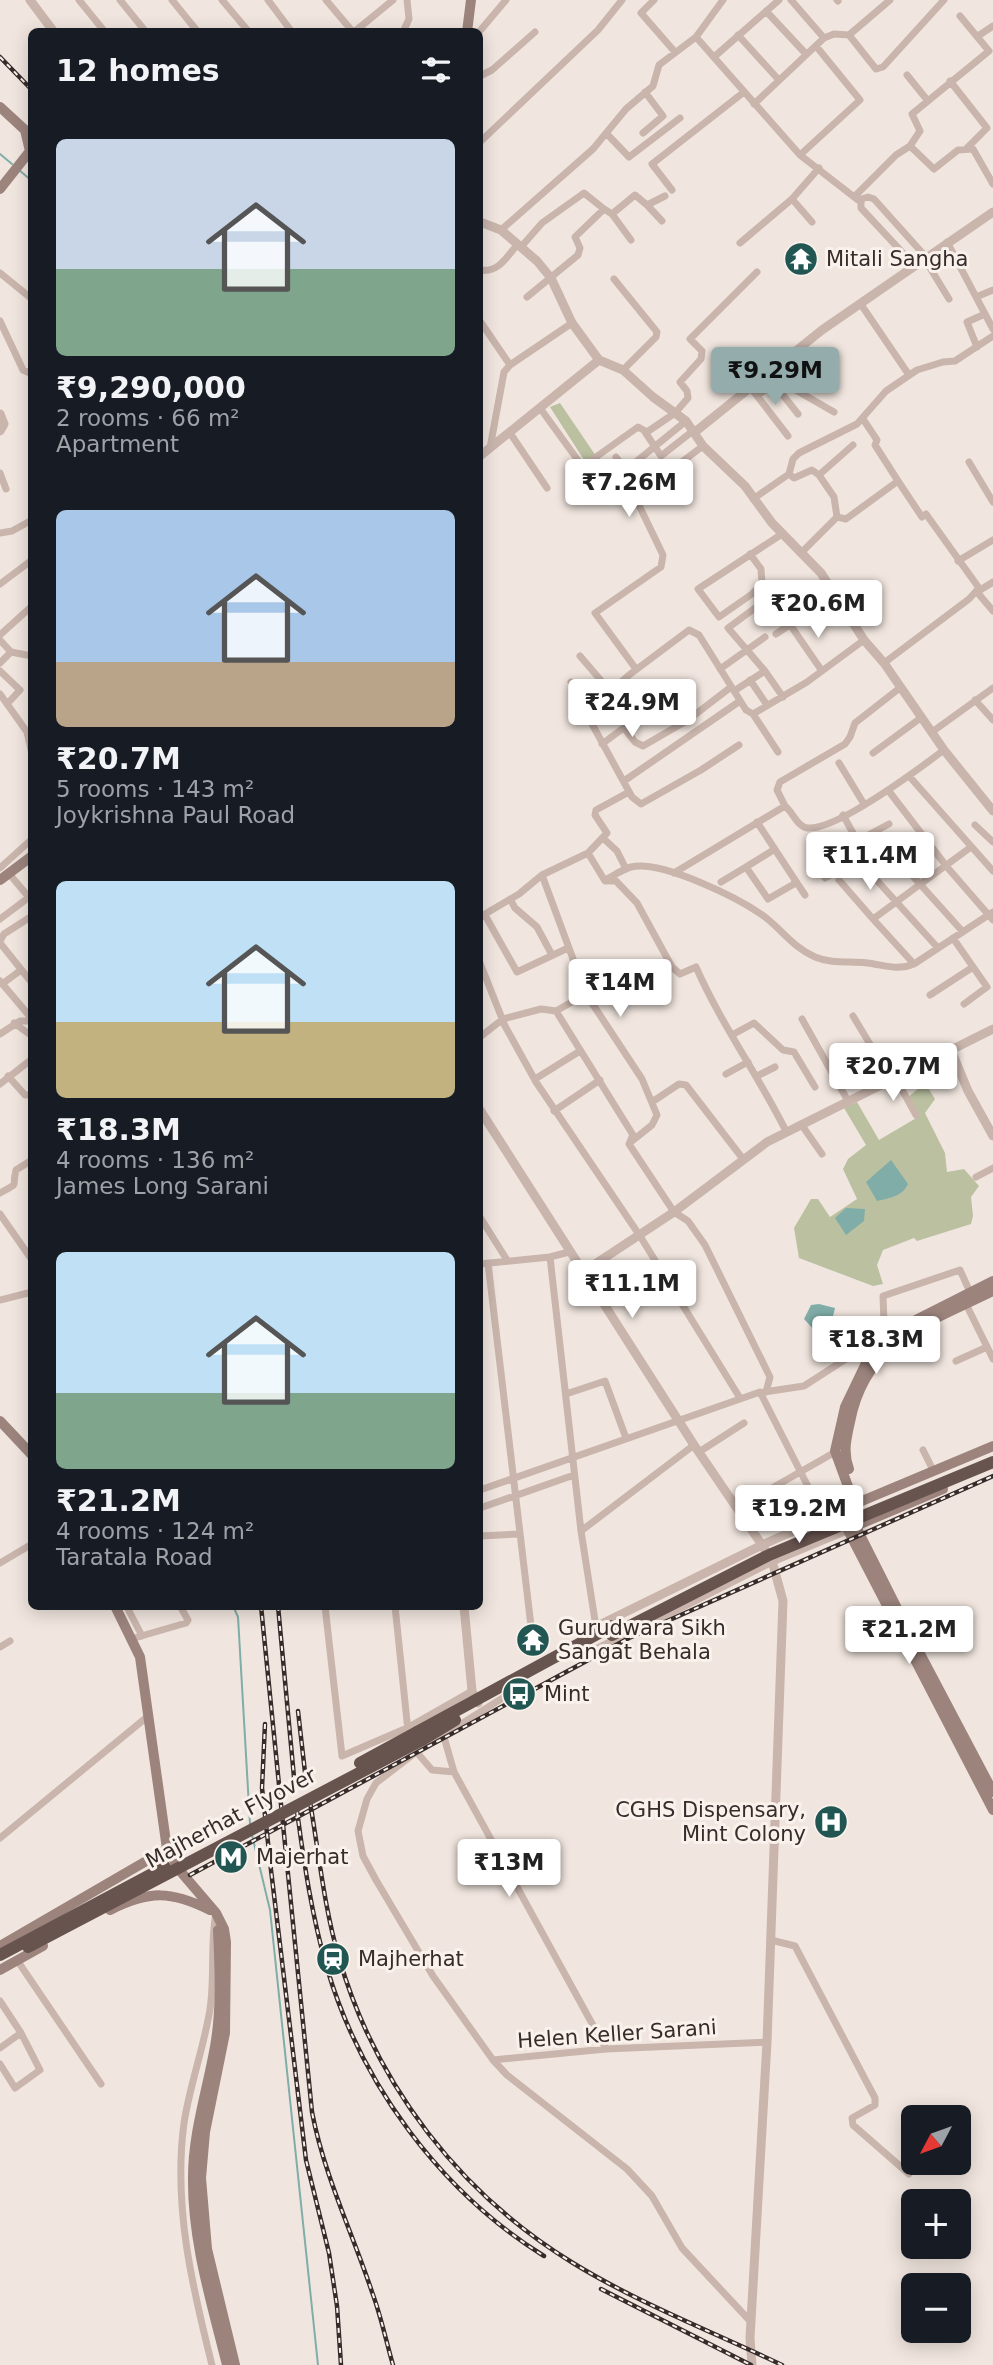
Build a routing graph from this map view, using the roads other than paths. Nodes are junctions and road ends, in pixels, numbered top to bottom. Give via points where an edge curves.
1 (30, 0) edge
2 (79, 0) edge
3 (120, 0) edge
4 (172, 0) edge
5 (222, 0) edge
6 (268, 0) edge
7 (326, 0) edge
8 (407, 0) edge
9 (471, 0) edge
10 (506, 0) edge
11 (622, 0) edge
12 (654, 0) edge
13 (723, 0) edge
14 (779, 0) edge
15 (791, 0) edge
16 (890, 0) edge
17 (387, 2) edge
18 (944, 2) edge
19 (766, 10) junction
20 (961, 16) dead end
21 (993, 26) edge
22 (51, 28) edge
23 (102, 28) edge
24 (143, 28) edge
25 (195, 28) edge
26 (246, 28) edge
27 (289, 28) edge
28 (350, 28) edge
29 (358, 28) edge
30 (405, 28) edge
31 (468, 28) edge
32 (482, 28) edge
33 (535, 32) dead end
34 (738, 35) junction
35 (849, 35) junction
36 (978, 36) junction
37 (696, 37) junction
38 (824, 38) junction
39 (816, 46) junction
40 (675, 52) junction
41 (806, 54) junction
42 (714, 57) junction
43 (483, 74) edge
44 (907, 75) dead end
45 (778, 79) junction
46 (950, 81) junction
47 (645, 92) junction
48 (744, 92) junction
49 (928, 101) junction
50 (754, 104) junction
51 (0, 107) edge
52 (680, 118) dead end
53 (643, 133) dead end
54 (607, 134) junction
55 (483, 139) edge
56 (28, 143) edge
57 (910, 146) junction
58 (966, 149) junction
59 (640, 151) junction
60 (28, 154) edge
61 (800, 155) junction
62 (652, 164) junction
63 (819, 169) junction
64 (993, 184) edge
65 (3, 186) edge
66 (858, 198) junction
67 (792, 199) junction
68 (647, 205) junction
69 (604, 209) junction
70 (993, 212) edge
71 (611, 214) junction
72 (662, 221) dead end
73 (812, 222) dead end
74 (483, 223) edge
75 (501, 230) junction
76 (631, 240) dead end
77 (947, 242) junction
78 (740, 243) dead end
79 (519, 246) junction
80 (925, 258) junction
81 (914, 265) junction
82 (483, 270) edge
83 (757, 272) dead end
84 (0, 273) edge
85 (551, 278) junction
86 (614, 279) dead end
87 (993, 290) edge
88 (28, 296) edge
89 (527, 297) dead end
90 (976, 297) junction
91 (949, 299) dead end
92 (860, 303) junction
93 (985, 314) junction
94 (0, 321) edge
95 (572, 323) junction
96 (483, 325) edge
97 (993, 329) edge
98 (993, 336) edge
99 (977, 347) junction
100 (599, 359) junction
101 (510, 365) junction
102 (623, 370) junction
103 (28, 372) edge
104 (909, 375) junction
105 (772, 377) junction
106 (754, 392) junction
107 (540, 408) junction
108 (834, 412) dead end
109 (675, 413) junction
110 (0, 414) edge
111 (798, 414) dead end
112 (863, 419) junction
113 (686, 421) junction
114 (2, 427) edge
115 (694, 431) junction
116 (645, 432) junction
117 (510, 433) junction
118 (788, 436) dead end
119 (853, 445) dead end
120 (703, 446) junction
121 (491, 448) junction
122 (654, 448) junction
123 (483, 454) edge
124 (616, 457) dead end
125 (969, 462) dead end
126 (582, 467) junction
127 (626, 470) junction
128 (789, 474) junction
129 (820, 475) junction
130 (590, 477) dead end
131 (898, 481) junction
132 (547, 488) dead end
133 (643, 493) junction
134 (754, 499) junction
135 (993, 502) edge
136 (837, 517) junction
137 (28, 522) edge
138 (0, 533) edge
139 (782, 534) junction
140 (993, 540) edge
141 (801, 553) junction
142 (750, 554) junction
143 (958, 561) junction
144 (28, 563) edge
145 (993, 582) edge
146 (0, 584) edge
147 (975, 593) junction
148 (835, 594) junction
149 (755, 608) dead end
150 (28, 610) edge
151 (993, 611) edge
152 (791, 625) junction
153 (776, 634) dead end
154 (0, 637) edge
155 (765, 637) dead end
156 (864, 640) junction
157 (747, 651) junction
158 (11, 652) junction
159 (28, 655) edge
160 (580, 656) dead end
161 (0, 663) edge
162 (884, 663) junction
163 (636, 669) junction
164 (720, 669) junction
165 (0, 671) edge
166 (765, 671) junction
167 (822, 671) junction
168 (750, 680) junction
169 (571, 681) dead end
170 (901, 687) junction
171 (993, 688) edge
172 (733, 689) junction
173 (610, 691) junction
174 (0, 694) edge
175 (783, 697) junction
176 (975, 700) junction
177 (740, 701) junction
178 (8, 703) junction
179 (767, 705) junction
180 (588, 709) junction
181 (645, 712) dead end
182 (753, 714) junction
183 (922, 717) junction
184 (993, 720) edge
185 (624, 728) junction
186 (28, 729) edge
187 (932, 732) junction
188 (602, 744) junction
189 (739, 745) dead end
190 (944, 750) junction
191 (778, 752) dead end
192 (873, 754) dead end
193 (839, 763) dead end
194 (909, 776) junction
195 (624, 781) junction
196 (888, 790) junction
197 (629, 792) junction
198 (864, 804) junction
199 (785, 806) junction
200 (993, 811) edge
201 (843, 815) junction
202 (757, 822) junction
203 (889, 824) dead end
204 (975, 825) dead end
205 (855, 838) junction
206 (604, 839) junction
207 (993, 842) edge
208 (28, 843) edge
209 (971, 847) junction
210 (775, 849) junction
211 (588, 853) junction
212 (864, 853) dead end
213 (893, 854) dead end
214 (28, 862) edge
215 (863, 865) dead end
216 (746, 867) junction
217 (947, 867) junction
218 (0, 868) edge
219 (626, 869) junction
220 (840, 870) dead end
221 (993, 872) edge
222 (674, 873) junction
223 (542, 875) junction
224 (4, 880) edge
225 (795, 880) junction
226 (839, 880) dead end
227 (605, 881) junction
228 (721, 883) dead end
229 (922, 885) junction
230 (805, 894) dead end
231 (28, 895) edge
232 (28, 899) edge
233 (510, 900) junction
234 (897, 901) junction
235 (483, 915) edge
236 (992, 915) edge
237 (483, 918) edge
238 (0, 919) edge
239 (28, 919) edge
240 (873, 919) junction
241 (963, 932) junction
242 (953, 938) junction
243 (0, 942) edge
244 (568, 948) junction
245 (938, 948) junction
246 (3, 952) edge
247 (552, 955) junction
248 (914, 964) junction
249 (973, 967) junction
250 (22, 970) junction
251 (483, 970) edge
252 (28, 978) edge
253 (1, 983) edge
254 (586, 994) junction
255 (930, 995) dead end
256 (964, 1004) dead end
257 (556, 1011) junction
258 (28, 1015) edge
259 (853, 1016) dead end
260 (802, 1019) dead end
261 (503, 1020) junction
262 (28, 1021) edge
263 (14, 1023) junction
264 (993, 1029) edge
265 (28, 1033) edge
266 (0, 1034) edge
267 (483, 1035) edge
268 (732, 1035) junction
269 (951, 1050) junction
270 (580, 1051) junction
271 (28, 1062) edge
272 (748, 1062) junction
273 (775, 1067) dead end
274 (726, 1074) dead end
275 (8, 1076) junction
276 (757, 1076) junction
277 (893, 1078) junction
278 (535, 1079) junction
279 (600, 1080) junction
280 (0, 1084) edge
281 (815, 1087) dead end
282 (28, 1095) edge
283 (848, 1101) junction
284 (652, 1102) junction
285 (554, 1111) junction
286 (483, 1115) edge
287 (916, 1115) dead end
288 (989, 1121) edge
289 (801, 1124) junction
290 (786, 1131) junction
291 (993, 1136) edge
292 (629, 1144) junction
293 (822, 1154) dead end
294 (744, 1159) junction
295 (28, 1162) edge
296 (993, 1168) edge
297 (976, 1177) dead end
298 (0, 1193) edge
299 (674, 1212) junction
300 (0, 1214) edge
301 (483, 1222) edge
302 (640, 1236) junction
303 (569, 1252) junction
304 (28, 1254) edge
305 (550, 1257) junction
306 (508, 1260) junction
307 (484, 1264) edge
308 (583, 1272) junction
309 (993, 1282) edge
310 (993, 1291) edge
311 (28, 1293) edge
312 (966, 1297) junction
313 (0, 1300) edge
314 (891, 1336) junction
315 (880, 1345) junction
316 (987, 1347) junction
317 (993, 1359) edge
318 (956, 1361) dead end
319 (763, 1392) junction
320 (566, 1394) junction
321 (740, 1398) junction
322 (852, 1400) junction
323 (678, 1420) junction
324 (0, 1421) edge
325 (744, 1423) dead end
326 (626, 1437) junction
327 (993, 1446) edge
328 (697, 1449) junction
329 (840, 1450) junction
330 (923, 1450) dead end
331 (28, 1451) edge
332 (993, 1452) edge
333 (573, 1455) junction
334 (993, 1462) edge
335 (993, 1467) edge
336 (933, 1470) junction
337 (800, 1471) junction
338 (574, 1475) junction
339 (513, 1477) junction
340 (483, 1489) edge
341 (515, 1496) junction
342 (483, 1506) edge
343 (850, 1506) junction
344 (737, 1508) junction
345 (824, 1518) junction
346 (859, 1524) junction
347 (581, 1531) junction
348 (519, 1534) junction
349 (483, 1536) edge
350 (762, 1545) junction
351 (28, 1546) edge
352 (772, 1561) junction
353 (0, 1563) edge
354 (124, 1610) edge
355 (182, 1610) edge
356 (325, 1610) edge
357 (395, 1610) edge
358 (465, 1610) edge
359 (531, 1626) dead end
360 (596, 1627) junction
361 (612, 1630) junction
362 (136, 1637) junction
363 (10, 1641) dead end
364 (582, 1645) junction
365 (0, 1647) edge
366 (512, 1685) junction
367 (476, 1698) junction
368 (148, 1717) junction
369 (415, 1733) junction
370 (444, 1737) junction
371 (415, 1753) junction
372 (454, 1772) junction
373 (993, 1792) edge
374 (993, 1810) edge
375 (0, 1838) edge
376 (167, 1849) junction
377 (218, 1917) junction
378 (771, 1940) junction
379 (222, 1942) junction
380 (26, 1944) junction
381 (0, 1946) edge
382 (0, 1955) edge
383 (17, 1960) junction
384 (0, 1962) edge
385 (0, 1970) edge
386 (0, 2001) edge
387 (21, 2033) junction
388 (767, 2042) junction
389 (0, 2048) edge
390 (606, 2049) junction
391 (493, 2060) junction
392 (0, 2064) edge
393 (101, 2084) dead end
394 (901, 2167) edge
395 (751, 2322) junction
396 (212, 2365) edge
397 (227, 2365) edge
398 (235, 2365) edge
399 (752, 2365) edge

1 - 22 street
2 - 23 street
3 - 24 street
4 - 25 street
5 - 26 street
6 - 27 street
7 - 28 street
8 - 30 street
9 - 31 main road
10 - 32 street
11 - 55 street via 598,30
12 - 40 street via 641,13
13 - 37 street
14 - 19 street
15 - 38 street
16 - 35 street
17 - 29 street
18 - 35 street via 879,68 870,64
19 - 34 street
19 - 41 street
20 - 36 street
21 - 36 street
33 - 43 street
34 - 42 street
34 - 45 street
35 - 38 street
36 - 46 street via 989,51
37 - 40 street
37 - 42 street
38 - 39 street
39 - 41 street
39 - 61 street via 860,100
40 - 47 street via 659,65 656,81
41 - 45 street
42 - 48 street
44 - 49 street
45 - 50 street
46 - 49 street
46 - 58 street via 987,128
47 - 53 street via 663,117
47 - 54 street
48 - 50 street
48 - 62 street
49 - 57 street via 912,114 920,131
50 - 61 street
51 - 56 main road via 25,130
52 - 59 street
54 - 59 street via 629,157
54 - 75 street
57 - 58 street via 934,169
57 - 66 street via 896,155
58 - 64 street via 975,151
59 - 62 street
60 - 65 main road
61 - 63 street
62 - 68 street via 669,193
63 - 66 street
63 - 67 street
66 - 80 street via 874,200
66 - 81 street via 860,208
67 - 73 street
67 - 78 street
68 - 71 street via 635,195
68 - 72 street
69 - 71 street
69 - 79 street via 584,193
69 - 85 street via 575,237 578,255
70 - 77 street
71 - 76 street
74 - 75 street
75 - 79 street
77 - 80 street
77 - 90 street
79 - 82 street via 499,266
79 - 85 street
80 - 81 street
80 - 91 street
81 - 92 street
83 - 109 street via 690,339 702,351 701,359 680,382 688,397
84 - 88 street
85 - 89 street
85 - 95 street
86 - 102 street via 657,332
87 - 90 street
90 - 93 street
92 - 104 street
92 - 105 street via 821,330
93 - 97 street
93 - 99 street via 967,322
94 - 103 street
95 - 100 street
95 - 101 street
96 - 101 street
98 - 99 street
99 - 104 street via 955,361
100 - 102 street
100 - 107 street
101 - 121 street via 502,377
102 - 109 street
104 - 112 street via 881,396
105 - 106 street
105 - 108 street
105 - 111 street
106 - 115 street
106 - 118 street
107 - 117 street
107 - 126 street
109 - 113 street
109 - 116 street
110 - 114 street
112 - 128 street via 799,453
112 - 131 street
113 - 115 street
113 - 122 street
115 - 120 street
115 - 122 street via 663,456
116 - 122 street
116 - 126 street via 638,427
117 - 121 street
117 - 132 street
119 - 129 street
120 - 133 street
120 - 134 street
121 - 123 street
122 - 127 street
124 - 127 street
125 - 135 street
126 - 130 street
127 - 133 street
128 - 129 street via 794,478 812,470
128 - 134 street
129 - 136 street via 834,498
131 - 136 street via 846,519
131 - 143 street
133 - 163 street via 635,497 664,560 661,567 596,613
134 - 139 street
136 - 141 street
137 - 138 street
139 - 141 street
139 - 142 street
140 - 143 street
141 - 148 street
142 - 142 street via 698,589 719,617 762,584 761,569
143 - 147 street via 979,588
144 - 146 street
145 - 147 street
147 - 151 street
147 - 162 street
148 - 152 street
148 - 156 street
149 - 157 street via 728,628
150 - 154 street
152 - 153 street
152 - 167 street
154 - 158 street
155 - 157 street
156 - 162 street
156 - 167 street
157 - 164 street
157 - 166 street
158 - 159 street
158 - 161 street
160 - 173 street
162 - 170 street
163 - 164 street via 689,630 699,635
163 - 173 street
164 - 172 street
165 - 178 street via 20,690
166 - 168 street
166 - 175 street
167 - 175 street
168 - 172 street
168 - 179 street
169 - 180 street
170 - 183 street
170 - 199 street via 855,723 845,744 780,782 777,790
171 - 176 street
172 - 177 street
172 - 185 street via 643,746
173 - 180 street
174 - 178 street
175 - 179 street
176 - 184 street
176 - 187 street
177 - 182 street
177 - 195 street
178 - 186 street
179 - 182 street
180 - 188 street via 588,719
181 - 185 street
182 - 191 street
183 - 187 street
183 - 192 street
185 - 188 street
187 - 190 street
188 - 195 street
189 - 197 street via 645,803 637,803
190 - 194 street
190 - 200 street
193 - 198 street
194 - 196 street
194 - 209 street
195 - 197 street
196 - 198 street
196 - 217 street
197 - 206 street via 596,810 607,833
198 - 201 street
199 - 201 street via 810,828
199 - 202 street
201 - 205 street
202 - 210 street
202 - 222 street
203 - 205 street
204 - 207 street
205 - 212 street
205 - 220 street via 813,859 825,878
206 - 211 street
206 - 219 street
208 - 218 street
209 - 217 street
209 - 221 street
210 - 216 street
210 - 225 street
211 - 223 street
211 - 227 street
213 - 229 street
214 - 224 main road
215 - 234 street
216 - 225 street via 768,899
216 - 228 street
217 - 229 street
217 - 236 street
219 - 222 street
219 - 227 street
222 - 248 street via 756,911 814,957 831,963 855,961 902,969
223 - 233 street
223 - 244 street
224 - 231 street
225 - 230 street
226 - 240 street
227 - 268 street via 616,881 637,903 680,974 696,967
229 - 234 street
229 - 241 street
232 - 238 street
233 - 235 street
233 - 247 street via 537,926
234 - 240 street
234 - 245 street
236 - 241 street
237 - 247 street via 516,972
239 - 243 street via 4,934
240 - 248 street
241 - 242 street
242 - 245 street
242 - 249 street
243 - 246 street
244 - 247 street
244 - 254 street
245 - 248 street
246 - 250 street
249 - 255 street
249 - 256 street via 987,988
250 - 252 street
250 - 253 street
251 - 261 street
253 - 258 street
254 - 257 street
254 - 284 street
257 - 261 street via 541,1009
257 - 270 street
259 - 277 street
260 - 283 street
261 - 267 street
261 - 278 street
262 - 263 street
263 - 265 street
263 - 266 street
264 - 269 street
268 - 272 street
268 - 281 street via 754,1023 783,1050 794,1052
269 - 277 street
269 - 288 street via 968,1091
270 - 278 street
270 - 279 street
271 - 275 street
272 - 274 street
272 - 276 street
273 - 276 street
275 - 280 street
275 - 282 street
276 - 290 street
277 - 283 street
277 - 287 street
278 - 285 street
279 - 285 street
279 - 292 street via 633,1135
283 - 289 street
284 - 292 street via 657,1115 652,1125
284 - 294 street via 679,1084 686,1085
285 - 302 street
286 - 303 street
288 - 291 street
289 - 290 street
289 - 293 street
290 - 294 street
292 - 299 street
294 - 299 street
295 - 298 street via 16,1170 14,1187
296 - 297 street
299 - 302 street
299 - 319 street via 688,1221 718,1268 770,1377
300 - 304 street
301 - 306 street
302 - 308 street
302 - 321 street
303 - 305 street
303 - 308 street
305 - 306 street
305 - 320 street
306 - 307 street
307 - 339 street
308 - 323 street
309 - 312 main road
310 - 312 main road
311 - 313 street
312 - 314 main road
312 - 314 street via 960,1270 883,1296 884,1324
312 - 316 street
312 - 322 main road via 886,1349
314 - 315 main road
315 - 319 street via 866,1346 796,1389
315 - 322 main road via 859,1374
316 - 317 street
316 - 318 street
319 - 321 street
319 - 337 street
320 - 326 street via 606,1381
320 - 333 street
321 - 323 street
322 - 329 main road via 840,1421
323 - 326 street
323 - 328 street
324 - 331 main road
325 - 328 street
326 - 333 street
327 - 336 main road
328 - 344 street
328 - 347 street
329 - 337 street
329 - 343 main road via 846,1462
330 - 336 street
332 - 361 highway via 770,1548
333 - 338 street
333 - 339 street
334 - 361 highway, bridge via 769,1555
335 - 346 main road
336 - 343 main road
337 - 344 street
337 - 345 street
338 - 341 street
338 - 347 street
339 - 340 street
339 - 341 street
341 - 342 street
341 - 348 street
343 - 345 street
343 - 346 main road
343 - 346 main road
344 - 350 street
345 - 350 street
346 - 352 street
346 - 373 main road
346 - 374 main road
347 - 360 street
348 - 349 street
348 - 359 street
350 - 352 street
350 - 360 street
351 - 353 street
352 - 364 street via 594,1651
352 - 378 street via 784,1612
354 - 362 main road
355 - 362 street via 186,1623
356 - 369 street via 340,1754
357 - 369 street
358 - 367 street
360 - 364 street via 583,1633
361 - 364 highway
362 - 368 main road
363 - 365 street
364 - 366 highway
364 - 367 highway
366 - 367 highway
366 - 370 street, Helen Keller Sarani via 509,1694
367 - 369 highway, Majherhat Flyover
368 - 375 street
368 - 376 main road
369 - 371 street
369 - 380 highway, Majherhat Flyover, bridge
370 - 371 street, Helen Keller Sarani
370 - 372 street
371 - 372 street via 432,1770
371 - 391 street, Helen Keller Sarani via 376,1783 359,1821 363,1856 433,1976
372 - 390 street
376 - 377 main road
376 - 381 main road
377 - 379 main road
377 - 383 main road via 181,1897 162,1893 116,1907
377 - 396 street via 212,1942 211,2008 188,2099 181,2174 184,2236
378 - 388 street
378 - 394 street via 791,1943 802,1956 875,2098 875,2105 852,2118 853,2125
379 - 397 main road via 217,2032 197,2130 193,2188 199,2251
379 - 398 main road via 226,2023 201,2178 207,2249
380 - 382 highway, Majherhat Flyover
380 - 384 highway, Majherhat Flyover
383 - 385 main road
383 - 393 street
386 - 387 street
387 - 389 street
387 - 392 street via 40,2070 15,2088
388 - 390 street, Helen Keller Sarani
388 - 395 street
390 - 391 street, Helen Keller Sarani
391 - 395 street via 633,2175 652,2196 682,2248
395 - 399 street

